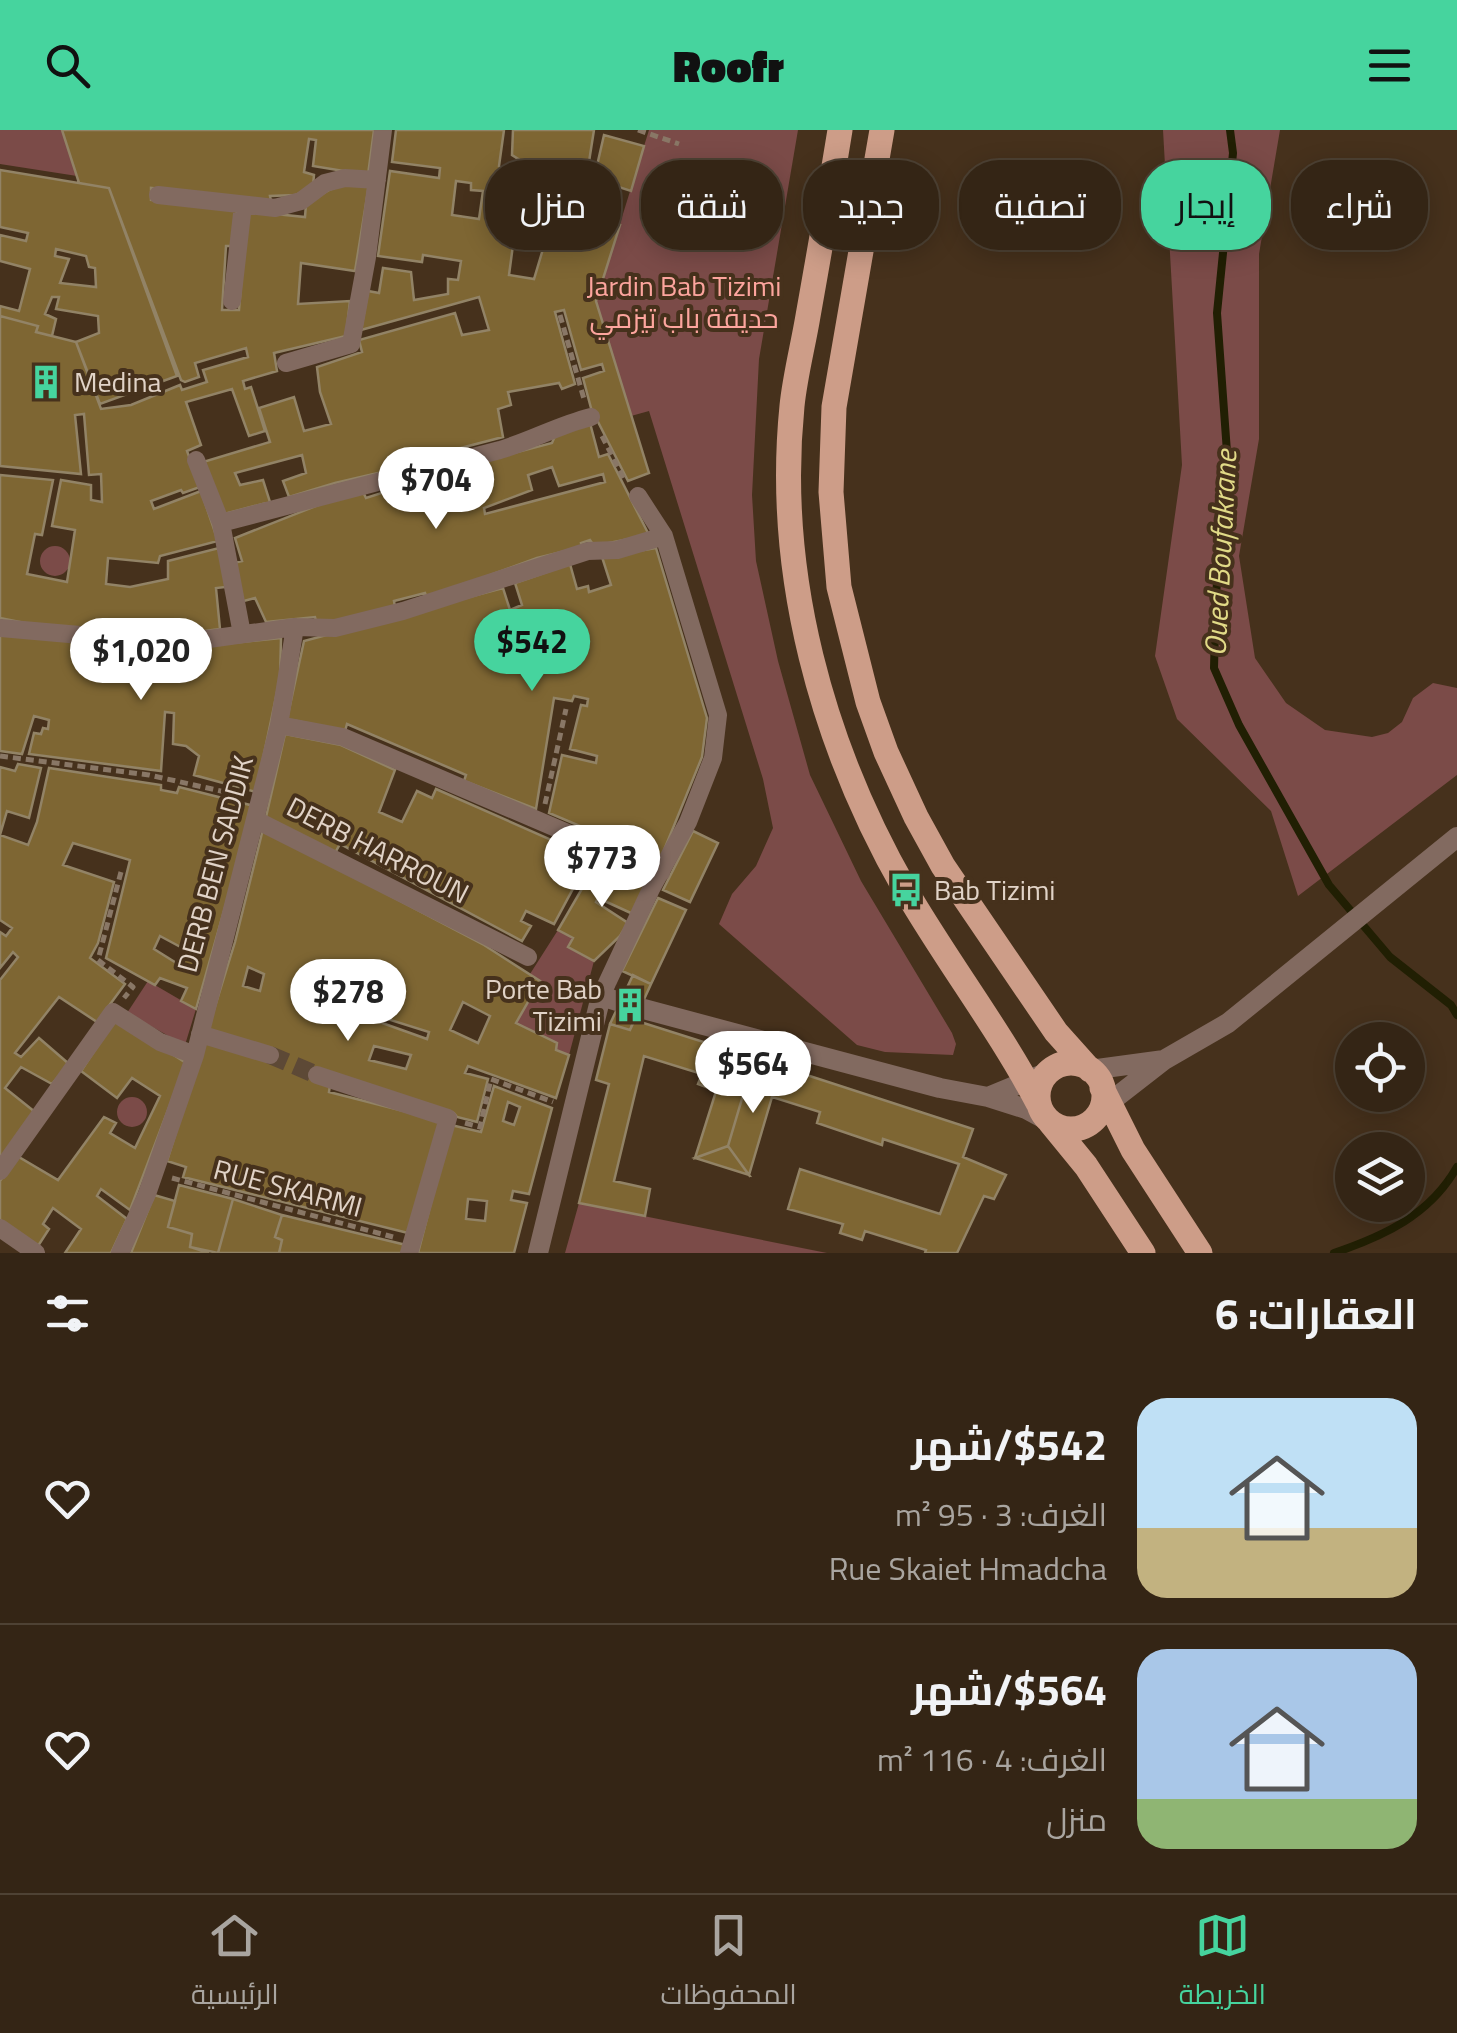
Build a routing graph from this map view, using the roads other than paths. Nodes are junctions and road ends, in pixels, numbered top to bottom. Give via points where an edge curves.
1 (383, 130) edge
2 (840, 130) edge
3 (882, 130) edge
4 (377, 180) junction
5 (158, 195) dead end
6 (242, 204) junction
7 (232, 301) dead end
8 (286, 362) dead end
9 (591, 417) dead end
10 (196, 460) dead end
11 (638, 496) dead end
12 (221, 524) junction
13 (664, 536) junction
14 (295, 627) junction
15 (0, 628) edge
16 (242, 634) junction
17 (279, 724) junction
18 (256, 820) junction
19 (1457, 838) edge
20 (661, 873) junction
21 (528, 957) dead end
22 (620, 1002) junction
23 (200, 1034) junction
24 (195, 1055) junction
25 (270, 1055) tunnel mouth
26 (1164, 1060) junction
27 (317, 1075) tunnel mouth
28 (1041, 1095) junction
29 (1099, 1095) junction
30 (988, 1097) junction
31 (0, 1171) edge
32 (0, 1228) edge
33 (411, 1247) edge
34 (36, 1253) edge
35 (120, 1253) edge
36 (538, 1253) edge
37 (1143, 1253) edge
38 (1200, 1253) edge

1 - 4 street
2 - 28 main road via 792,403 789,482 797,590 822,698 866,809 906,890
3 - 29 main road via 834,407 839,587 868,702 916,817
4 - 6 street via 325,183 301,201 275,208
4 - 8 street via 350,344
5 - 6 street
6 - 7 street
9 - 12 street via 543,438
10 - 12 street
11 - 13 street
12 - 16 street
13 - 14 street via 588,551 336,628
13 - 20 street via 718,715 713,758
14 - 16 street
14 - 17 street, DERB BEN SADDIK
15 - 16 street via 103,637
17 - 18 street, DERB BEN SADDIK
17 - 20 street via 343,738
18 - 21 street, DERB HARROUN
18 - 23 street, DERB BEN SADDIK
19 - 26 street via 1228,1023
20 - 22 street
22 - 30 street
22 - 36 street via 572,1109
23 - 24 street, DERB BEN SADDIK
23 - 25 street
24 - 31 street via 113,1012
24 - 35 street, DERB BEN SADDIK
26 - 29 street
26 - 29 street
27 - 33 street via 448,1118
28 - 29 main road via 1069,1064
28 - 29 main road via 1058,1127 1078,1128
28 - 30 street
28 - 30 street via 1026,1109
28 - 37 main road
29 - 38 main road
32 - 34 street

